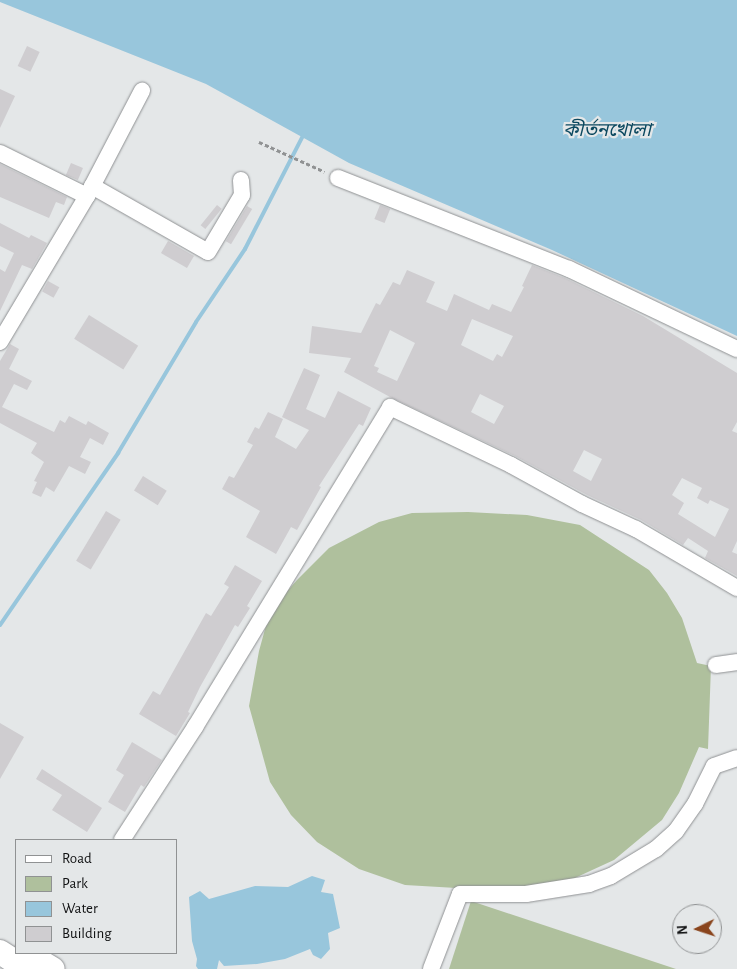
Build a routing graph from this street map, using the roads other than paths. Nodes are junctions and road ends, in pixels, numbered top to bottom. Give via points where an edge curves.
1 (142, 91) dead end
2 (0, 153) edge
3 (338, 178) road end
4 (241, 180) dead end
5 (89, 191) junction
6 (0, 342) edge
7 (737, 349) edge
8 (737, 588) edge
9 (737, 662) edge
10 (716, 665) dead end
11 (737, 758) edge
12 (123, 839) edge
13 (0, 937) edge
14 (15, 946) edge
15 (0, 952) edge
16 (39, 963) edge
17 (430, 969) edge

1 - 5 street
2 - 5 street
3 - 7 street via 569,269
4 - 5 street via 242,196 208,252
5 - 6 street
8 - 12 street via 636,529 390,407 196,727
9 - 10 street
11 - 17 street via 714,766 695,804 676,831 656,849 611,876 589,884 526,894 460,894
13 - 14 highway
15 - 16 highway

